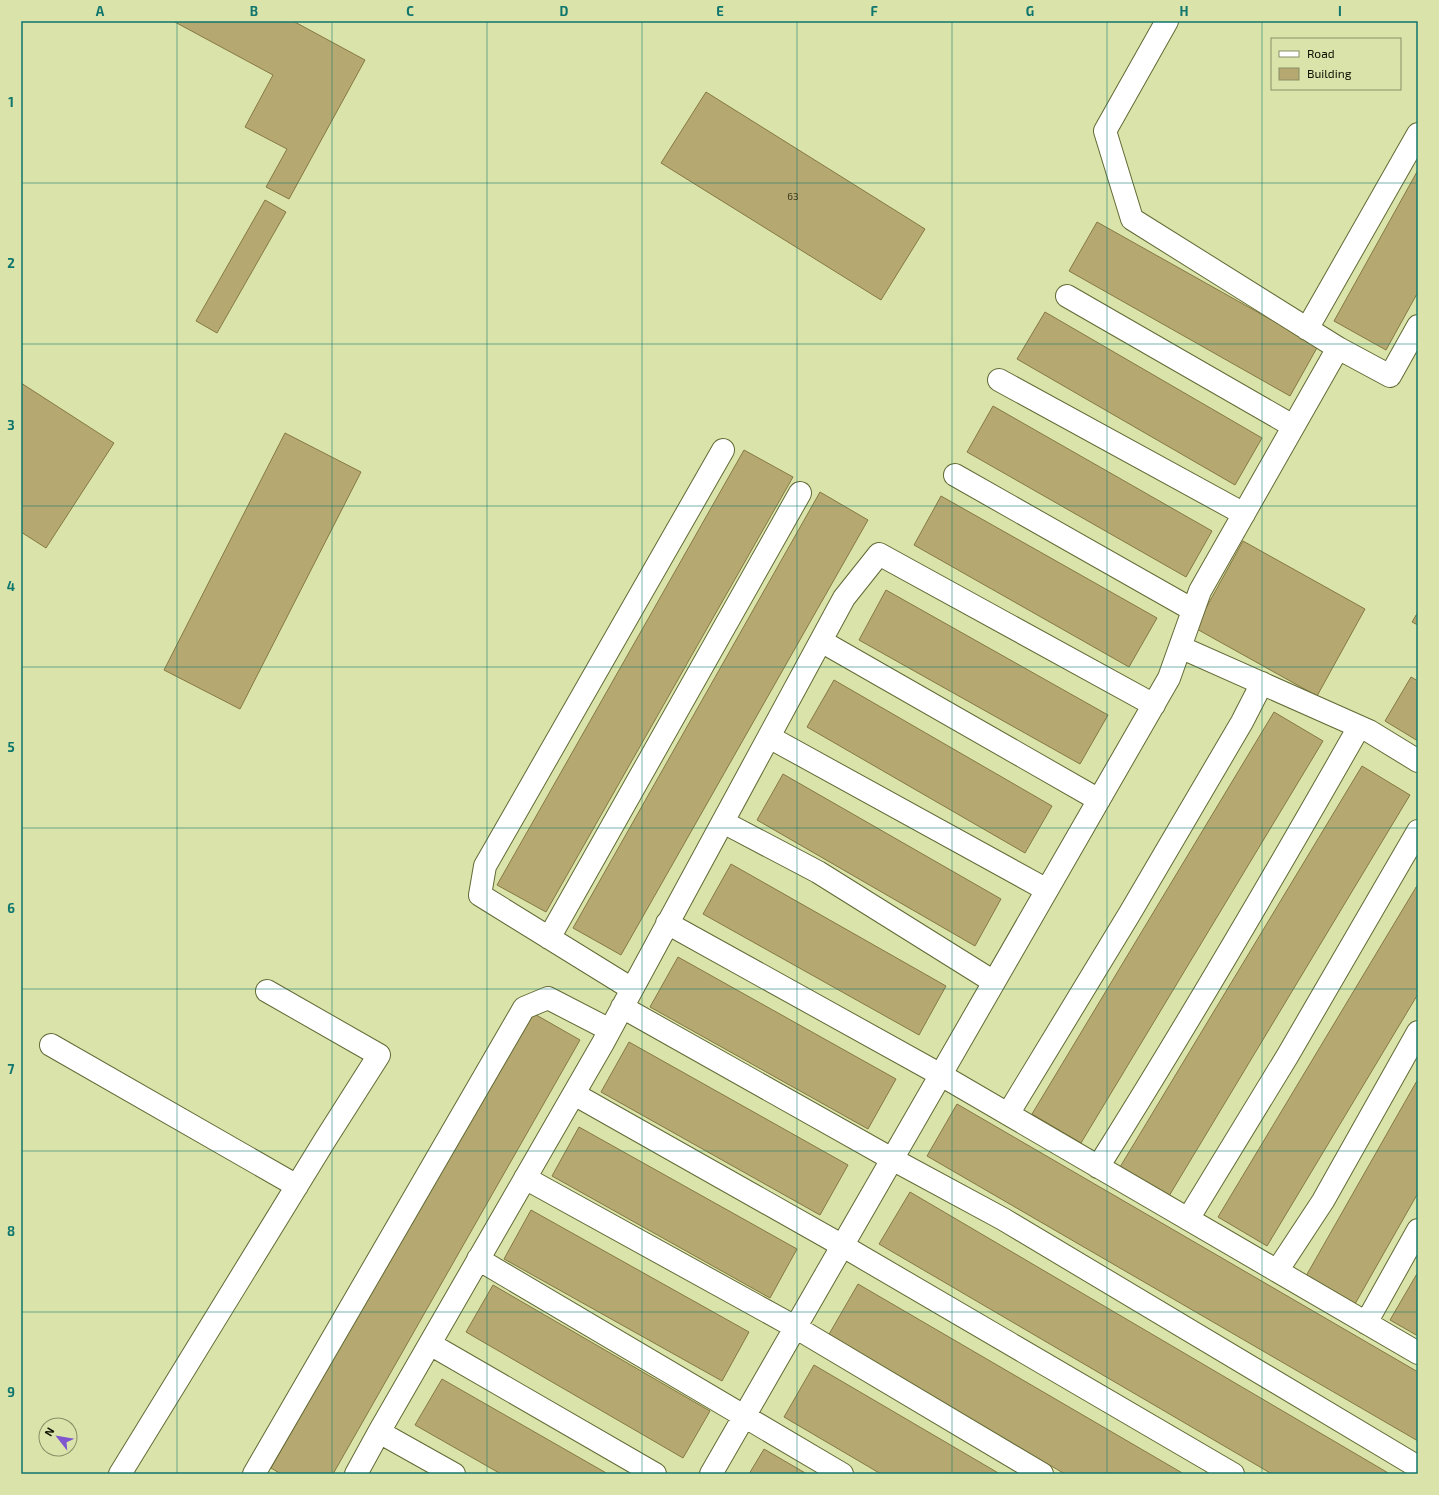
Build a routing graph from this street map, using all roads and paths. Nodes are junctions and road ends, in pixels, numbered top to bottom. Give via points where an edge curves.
1 (1167, 21) edge
2 (1418, 134) edge
3 (1067, 296) dead end
4 (1418, 326) edge
5 (1307, 329) junction
6 (1338, 348) junction
7 (999, 380) dead end
8 (1293, 426) junction
9 (723, 450) dead end
10 (955, 475) dead end
11 (800, 494) dead end
12 (1244, 514) junction
13 (1193, 610) junction
14 (821, 641) junction
15 (1180, 648) junction
16 (1262, 684) junction
17 (1154, 705) junction
18 (1359, 727) junction
19 (769, 737) junction
20 (1418, 761) edge
21 (1099, 800) junction
22 (723, 822) junction
23 (1418, 831) edge
24 (1047, 890) junction
25 (667, 924) junction
26 (549, 938) junction
27 (994, 982) junction
28 (267, 991) dead end
29 (627, 998) junction
30 (610, 1030) junction
31 (1418, 1032) edge
32 (51, 1045) dead end
33 (940, 1075) junction
34 (574, 1094) junction
35 (1008, 1114) junction
36 (892, 1159) junction
37 (1098, 1167) junction
38 (525, 1178) junction
39 (297, 1186) junction
40 (1188, 1219) junction
41 (1418, 1230) edge
42 (842, 1246) junction
43 (478, 1259) junction
44 (1277, 1271) junction
45 (1366, 1323) junction
46 (795, 1327) junction
47 (430, 1344) junction
48 (1418, 1354) edge
49 (744, 1417) junction
50 (379, 1432) junction
51 (1418, 1467) edge
52 (120, 1474) edge
53 (254, 1474) edge
54 (356, 1474) edge
55 (454, 1474) edge
56 (655, 1474) edge
57 (711, 1474) edge
58 (842, 1474) edge
59 (1042, 1474) edge
60 (1233, 1474) edge

1 - 5 lane via 1105,131 1132,219
2 - 5 lane
3 - 8 lane
4 - 6 lane via 1390,376
5 - 6 lane
6 - 8 lane
7 - 12 lane
8 - 12 lane
9 - 26 lane via 485,866 480,895
10 - 13 lane
11 - 26 lane
12 - 13 lane via 1200,591
13 - 15 lane
14 - 17 lane via 844,598 878,554
14 - 19 lane
14 - 21 lane
15 - 16 lane
15 - 17 lane via 1169,678
16 - 18 lane
16 - 35 lane via 1130,913
17 - 21 lane
18 - 20 lane
18 - 37 lane via 1163,1063
19 - 22 lane
19 - 24 lane
21 - 24 lane
22 - 25 lane
22 - 27 lane via 818,872
23 - 40 lane via 1288,1055
24 - 27 lane
25 - 29 lane
25 - 33 lane
26 - 29 lane
27 - 33 lane
28 - 39 lane via 379,1055
29 - 30 lane
29 - 36 lane
30 - 34 lane
30 - 53 lane via 548,998 524,1008
31 - 44 lane via 1323,1200
32 - 39 lane
33 - 35 lane
33 - 36 lane
34 - 38 lane
34 - 42 lane
35 - 37 lane
36 - 42 lane
36 - 51 lane via 1003,1219
37 - 40 lane
38 - 43 lane
38 - 46 lane
39 - 52 lane
40 - 44 lane
41 - 45 lane
42 - 46 lane
42 - 60 lane
43 - 47 lane
43 - 49 lane
44 - 45 lane
45 - 48 lane
46 - 49 lane
46 - 59 lane
47 - 50 lane
47 - 56 lane
49 - 57 lane
49 - 58 lane
50 - 54 lane
50 - 55 lane

